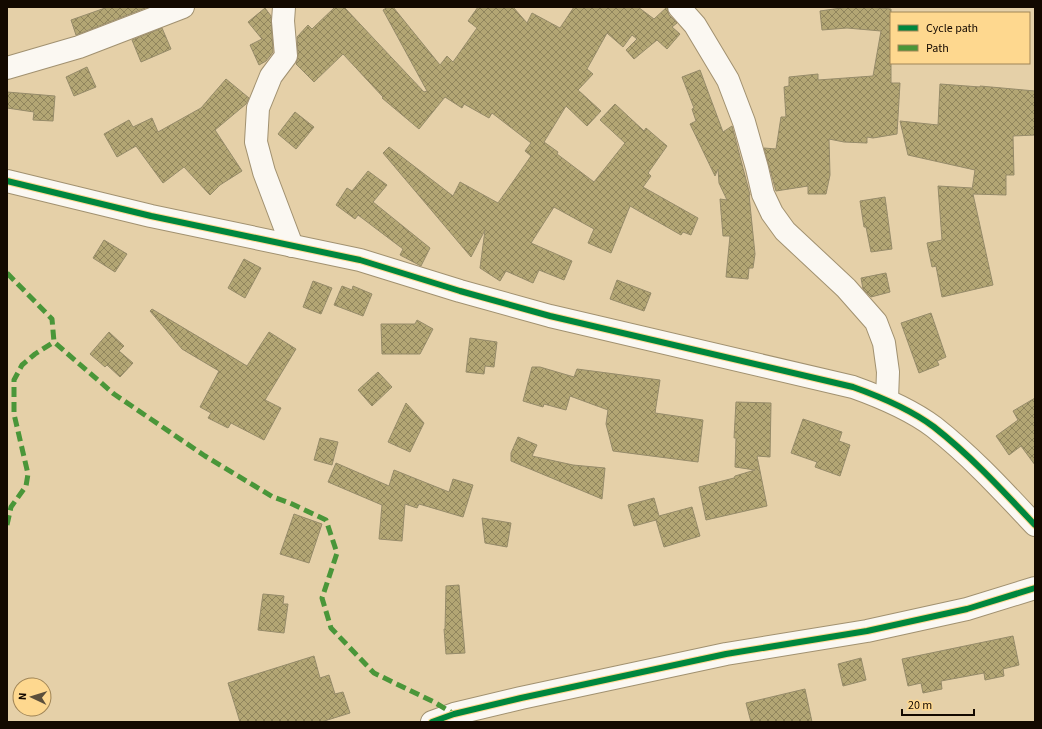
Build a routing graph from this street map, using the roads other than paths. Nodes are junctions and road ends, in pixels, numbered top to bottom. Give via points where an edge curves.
1 (183, 7) edge
2 (284, 7) edge
3 (679, 7) edge
4 (7, 68) edge
5 (7, 181) edge
6 (292, 246) junction
7 (887, 400) junction
8 (1035, 525) edge
9 (1035, 588) edge
10 (432, 722) edge

1 - 4 street via 79,47
2 - 6 street via 286,56 271,76 258,108 256,142 264,172
3 - 7 street via 695,25 728,80 744,122 763,194 772,213 785,231 846,288 876,322 884,343 888,372
5 - 6 street via 151,216
6 - 7 street via 360,260 550,316 853,387
7 - 8 street via 934,427 987,474
9 - 10 street via 967,609 874,629 726,654 521,698

